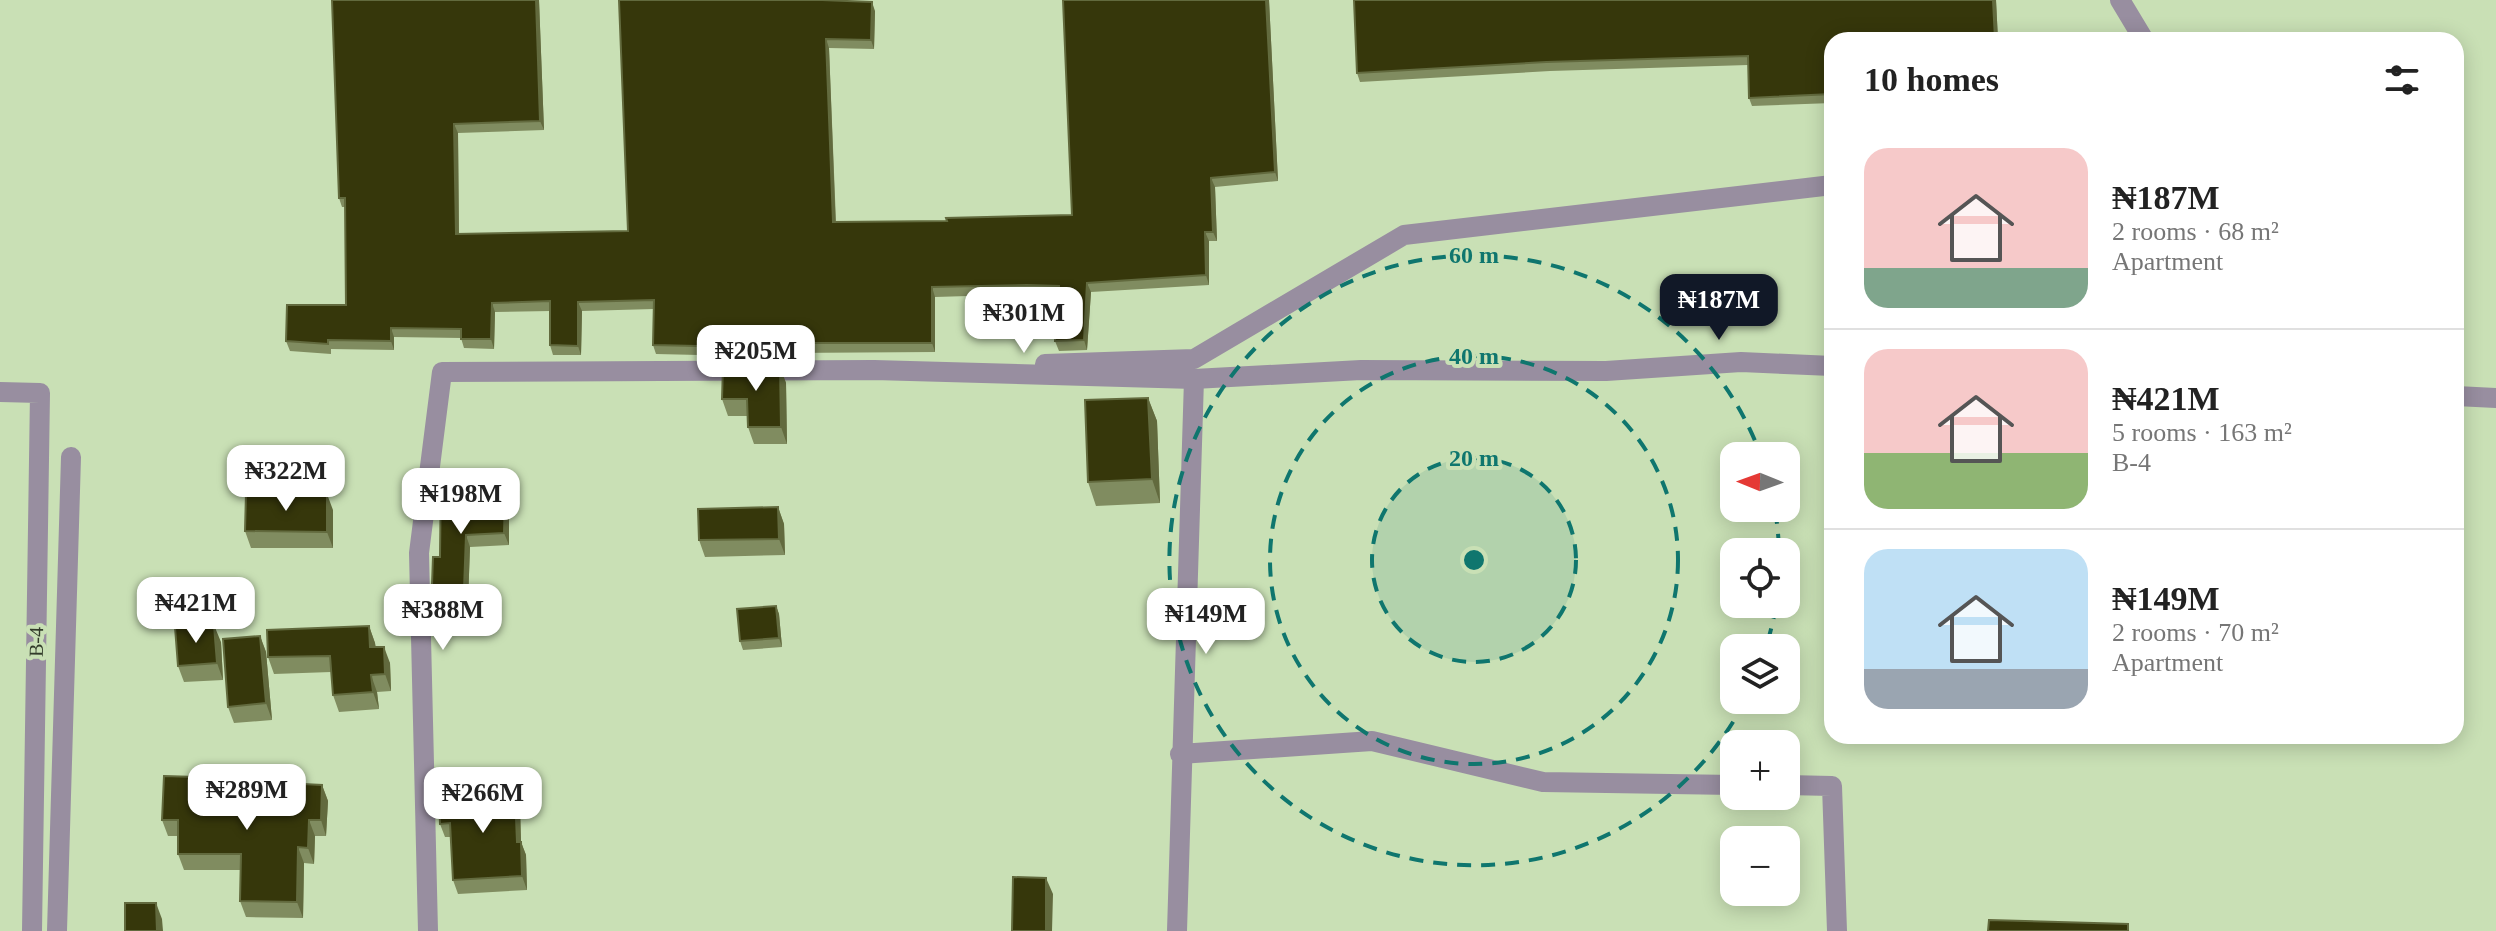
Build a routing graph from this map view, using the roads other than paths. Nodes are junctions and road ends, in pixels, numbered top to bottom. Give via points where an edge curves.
1 (2120, 0) edge
2 (2139, 32) edge
3 (1824, 186) edge
4 (1824, 366) edge
5 (874, 370) junction
6 (1194, 379) junction
7 (0, 392) edge
8 (2464, 396) edge
9 (2496, 398) edge
10 (71, 457) dead end
11 (1180, 754) junction
12 (1720, 785) edge
13 (1800, 785) edge
14 (32, 931) edge
15 (57, 931) edge
16 (428, 931) edge
17 (1177, 931) edge
18 (1837, 931) edge

1 - 2 street
3 - 5 street via 1404,235 1194,359
4 - 6 street via 1741,362 1606,371 1361,370
5 - 6 street
5 - 16 street via 442,372 419,553
6 - 11 street
7 - 14 street, B-4 via 40,393
8 - 9 street
10 - 15 street
11 - 12 street via 1372,741 1543,782
11 - 17 street
13 - 18 street via 1832,786

